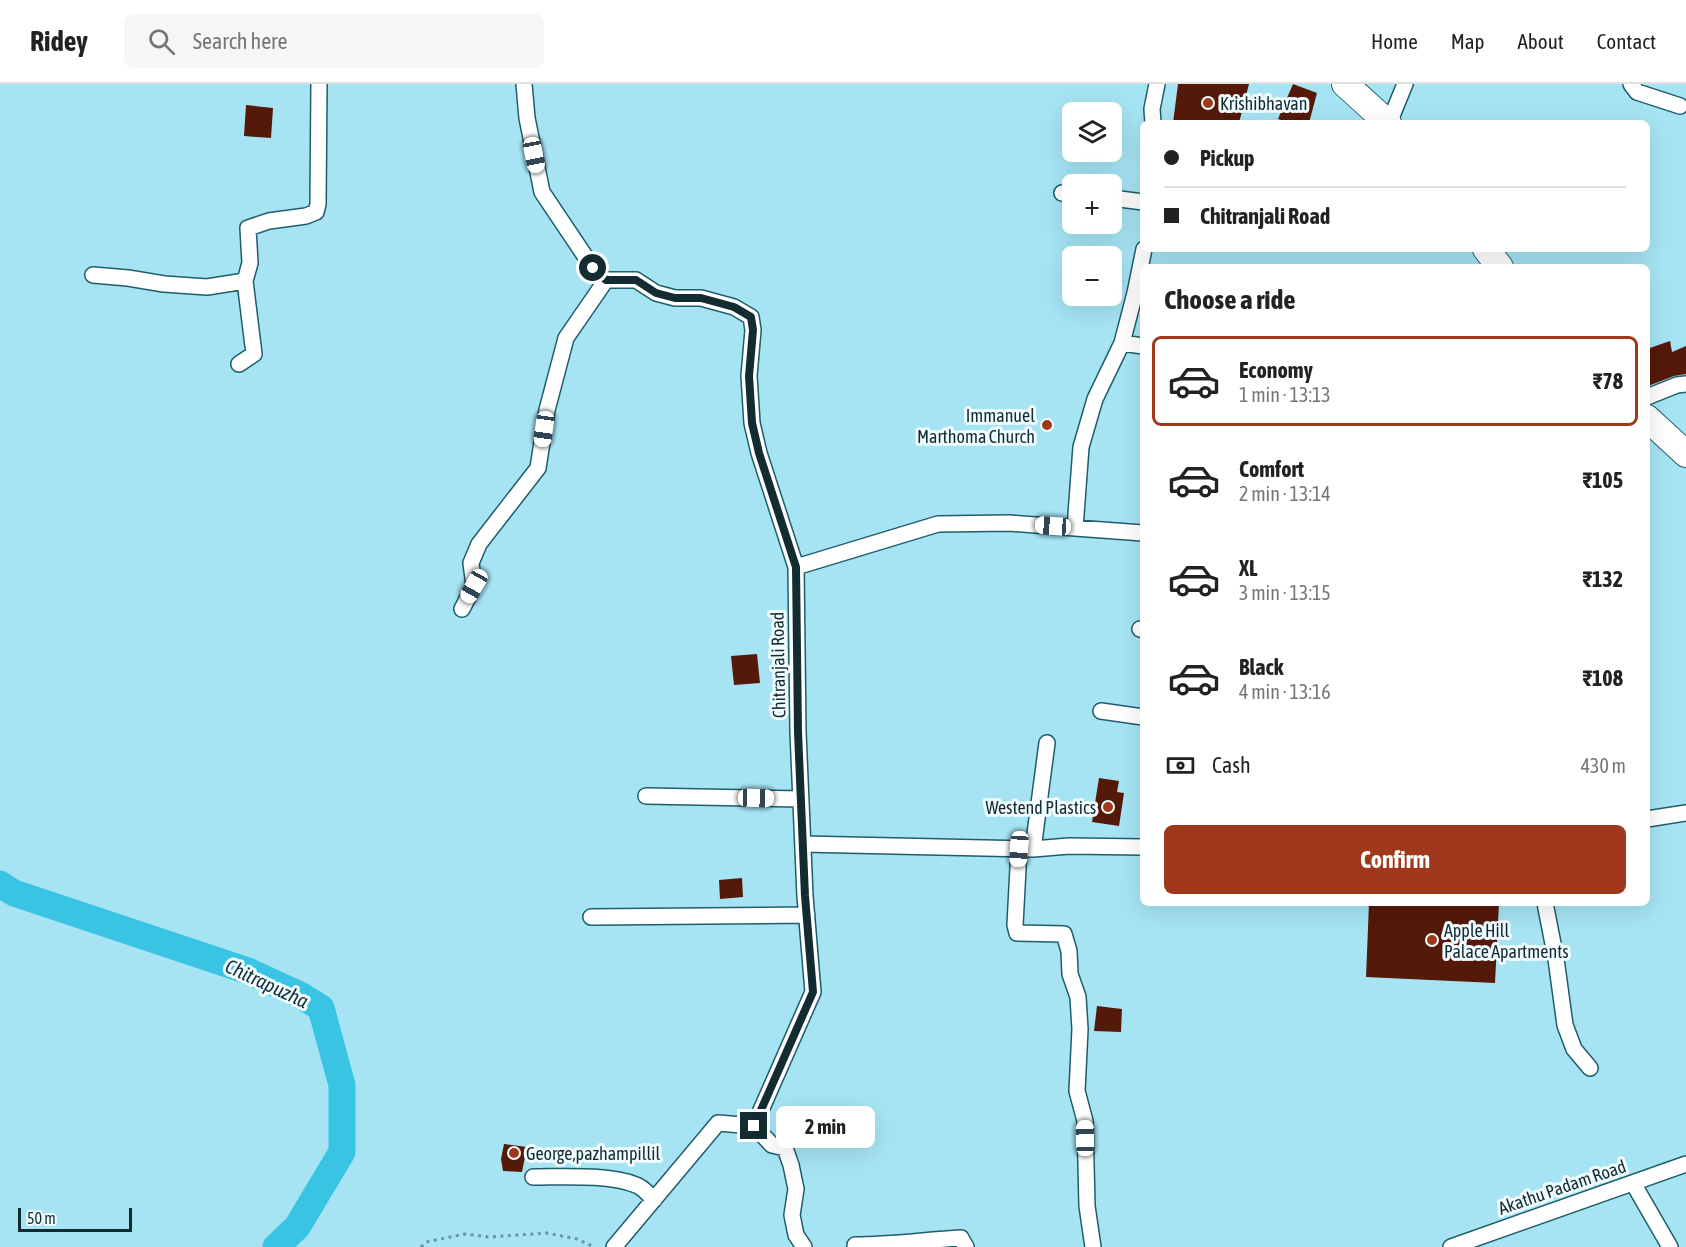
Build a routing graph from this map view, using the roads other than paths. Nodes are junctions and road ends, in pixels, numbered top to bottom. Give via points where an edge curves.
1 (319, 84) edge
2 (524, 84) edge
3 (1157, 84) edge
4 (1345, 84) edge
5 (1405, 84) edge
6 (1631, 84) edge
7 (1680, 106) dead end
8 (1153, 120) edge
9 (1385, 120) edge
10 (1389, 120) edge
11 (1122, 199) edge
12 (1140, 202) edge
13 (1488, 252) edge
14 (1498, 264) edge
15 (93, 275) dead end
16 (606, 280) junction
17 (245, 281) junction
18 (1139, 293) edge
19 (1122, 343) junction
20 (1140, 346) edge
21 (239, 364) dead end
22 (1686, 384) edge
23 (1650, 396) edge
24 (1650, 421) edge
25 (1686, 454) edge
26 (1075, 528) junction
27 (1140, 533) edge
28 (796, 567) junction
29 (462, 609) dead end
30 (1101, 711) dead end
31 (1140, 717) edge
32 (1047, 743) dead end
33 (646, 796) dead end
34 (801, 799) junction
35 (1686, 813) edge
36 (1650, 819) edge
37 (803, 844) junction
38 (1140, 847) edge
39 (1026, 849) junction
40 (1546, 906) edge
41 (807, 915) junction
42 (591, 917) dead end
43 (1590, 1068) dead end
44 (754, 1126) junction
45 (1686, 1164) edge
46 (533, 1177) dead end
47 (1633, 1183) junction
48 (654, 1200) junction
49 (855, 1245) dead end
50 (614, 1247) edge
51 (804, 1247) edge
52 (966, 1247) edge
53 (1093, 1247) edge
54 (1451, 1247) edge
55 (1670, 1247) edge

1 - 17 street via 316,212 248,228 250,263
2 - 16 street via 542,192 593,268
3 - 8 street
4 - 9 highway
5 - 10 street
6 - 7 street via 1636,92
11 - 12 street
13 - 14 highway
15 - 17 street via 207,287
16 - 28 street, Chitranjali Road via 636,280 656,293 701,298 734,307 751,317 752,423
16 - 29 street via 566,338 547,410 538,468 479,544 471,563 474,586
17 - 21 street via 254,354
18 - 19 street
19 - 20 street
19 - 26 street via 1095,399 1081,447
22 - 23 street
24 - 25 highway
26 - 27 street
26 - 28 street via 1009,523 939,524
28 - 34 street, Chitranjali Road
30 - 31 street
32 - 39 street
33 - 34 street
34 - 37 street, Chitranjali Road
35 - 36 street
37 - 39 street
37 - 41 street, Chitranjali Road
38 - 39 street
39 - 53 street via 1017,933 1064,934 1078,997 1077,1091 1085,1121 1087,1206
40 - 43 street via 1565,1024 1574,1049
41 - 42 street
41 - 44 street, Chitranjali Road via 813,992
44 - 48 street via 718,1123
44 - 51 street via 772,1144 785,1148 796,1189 792,1215 796,1235
45 - 47 street, Akathu Padam Road
46 - 48 street via 610,1179 638,1185
47 - 54 street, Akathu Padam Road
47 - 55 street
48 - 50 street
49 - 52 street via 961,1238

